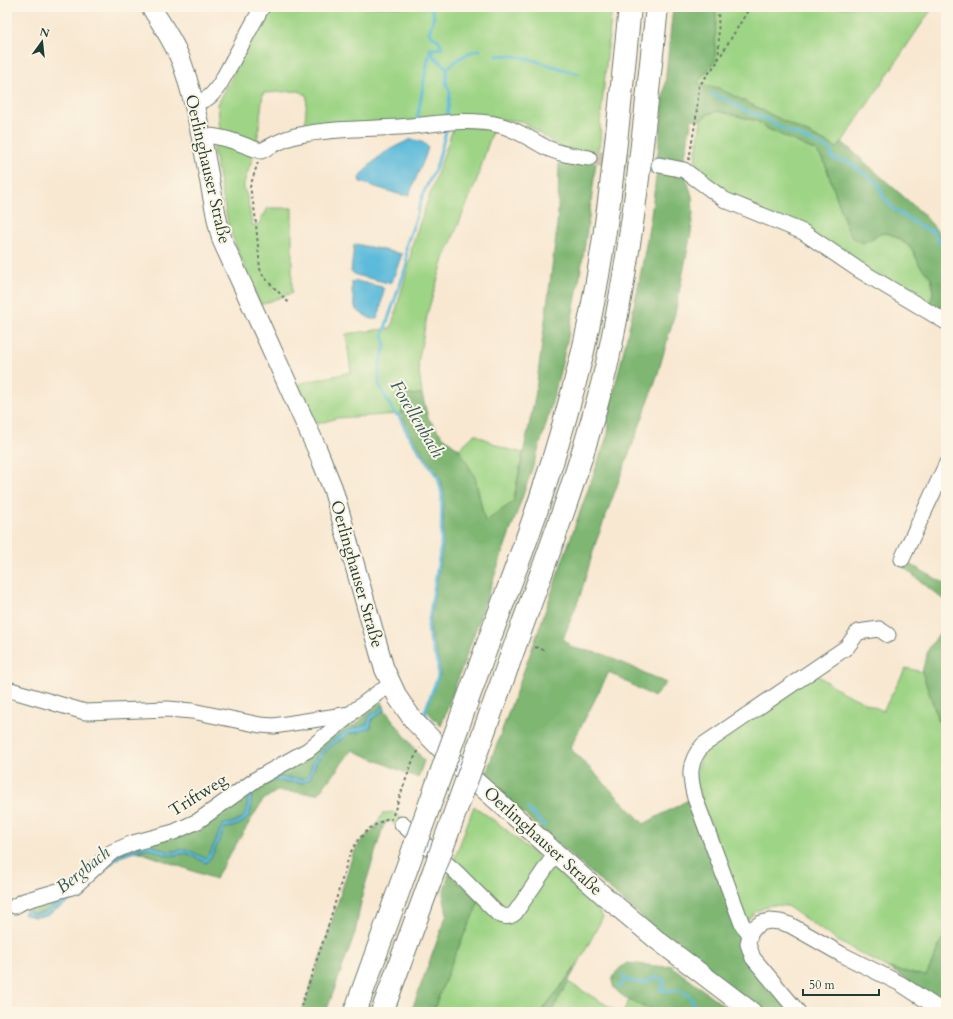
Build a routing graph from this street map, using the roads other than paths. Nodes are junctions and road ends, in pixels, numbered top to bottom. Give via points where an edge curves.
1 (151, 7) edge
2 (262, 7) edge
3 (630, 7) edge
4 (657, 7) edge
5 (193, 103) junction
6 (200, 136) junction
7 (589, 158) tunnel mouth
8 (659, 165) tunnel mouth
9 (946, 322) edge
10 (946, 465) edge
11 (902, 559) dead end
12 (888, 635) dead end
13 (391, 686) junction
14 (7, 689) edge
15 (350, 714) junction
16 (397, 821) road end
17 (556, 853) junction
18 (15, 906) dead end
19 (750, 934) junction
20 (354, 1012) edge
21 (382, 1012) edge
22 (752, 1012) edge
23 (798, 1012) edge
24 (944, 1012) edge

1 - 5 main road, Oerlinghauser Straße via 183,65
2 - 5 street via 212,95 205,101
3 - 20 highway, bridge via 606,229 583,349 566,416 541,498
4 - 21 highway, bridge via 638,183 622,289 606,368 584,449
5 - 6 main road, Oerlinghauser Straße
6 - 7 street via 210,135 261,151 298,135 330,130 466,121 505,126 546,148
6 - 13 main road, Oerlinghauser Straße via 222,240 333,489 375,641
8 - 9 street via 684,170 726,200 803,232 859,270
10 - 11 street
12 - 19 street via 879,629 858,632 847,646 703,745 696,753 691,773 695,798 742,924
13 - 15 street, Triftweg
13 - 17 main road, Oerlinghauser Straße via 414,721 433,741
14 - 15 street, Triftweg via 85,712 168,709 192,711 260,725 274,726
15 - 18 street, Triftweg via 308,750 258,778 198,821 174,832 133,843 112,852 75,886
16 - 17 street via 498,914 506,917 515,913
17 - 22 main road, Oerlinghauser Straße via 634,922
19 - 23 street via 748,944 753,958
19 - 24 street via 761,923 770,921 790,925 901,984

